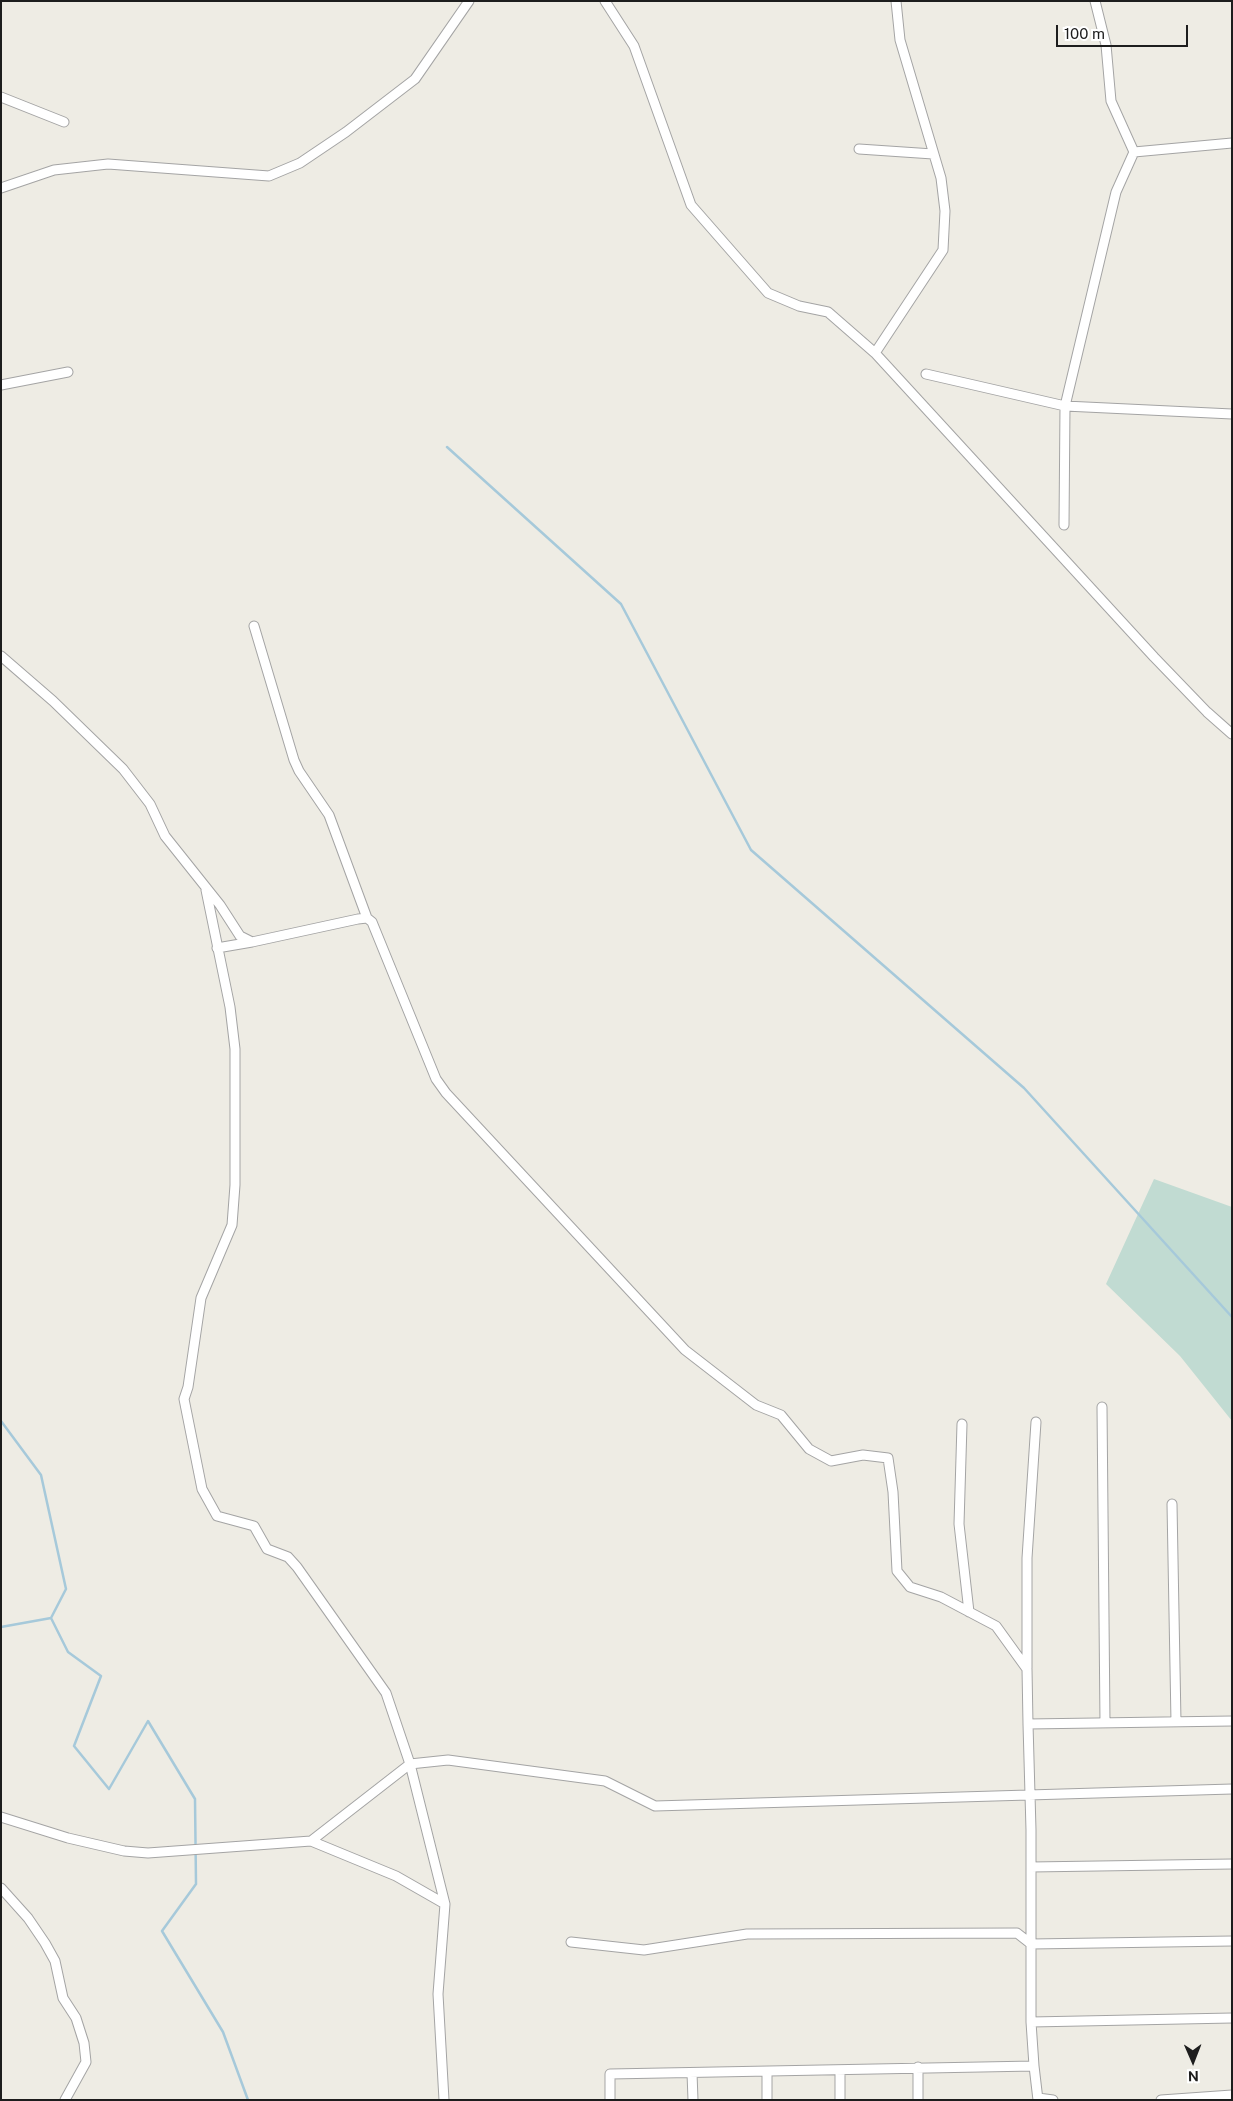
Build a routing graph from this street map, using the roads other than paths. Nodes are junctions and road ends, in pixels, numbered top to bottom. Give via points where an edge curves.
1 (469, 1) edge
2 (605, 1) edge
3 (896, 1) edge
4 (1095, 1) edge
5 (1, 98) edge
6 (64, 122) dead end
7 (1232, 143) edge
8 (859, 150) dead end
9 (1134, 152) junction
10 (933, 154) junction
11 (1, 188) edge
12 (875, 354) junction
13 (68, 372) dead end
14 (926, 374) dead end
15 (1, 385) edge
16 (1065, 406) junction
17 (1232, 414) edge
18 (1064, 525) dead end
19 (254, 626) dead end
20 (1, 656) edge
21 (1232, 734) edge
22 (206, 888) junction
23 (367, 918) junction
24 (252, 942) junction
25 (216, 948) junction
26 (1102, 1407) dead end
27 (1036, 1422) dead end
28 (962, 1424) dead end
29 (1172, 1504) dead end
30 (969, 1612) junction
31 (1028, 1669) junction
32 (1232, 1721) edge
33 (1176, 1722) junction
34 (1105, 1723) junction
35 (1028, 1724) junction
36 (410, 1764) junction
37 (1232, 1789) edge
38 (1028, 1793) junction
39 (1, 1817) edge
40 (311, 1841) junction
41 (1232, 1864) edge
42 (1031, 1867) junction
43 (1, 1888) edge
44 (445, 1904) junction
45 (1232, 1941) edge
46 (571, 1942) dead end
47 (1031, 1944) junction
48 (1232, 2018) edge
49 (1031, 2022) junction
50 (1034, 2066) junction
51 (918, 2067) junction
52 (840, 2071) junction
53 (767, 2072) junction
54 (692, 2073) junction
55 (1232, 2095) edge
56 (1186, 2098) edge
57 (1038, 2099) edge
58 (65, 2100) edge
59 (444, 2100) edge
60 (610, 2100) edge
61 (693, 2100) edge
62 (767, 2100) edge
63 (840, 2100) edge
64 (918, 2100) edge
65 (1052, 2100) edge
66 (1161, 2100) edge

1 - 11 street via 414,79 300,164 270,176 108,164 54,170
2 - 12 street via 634,46 691,205 768,293 799,306 828,312
3 - 10 street via 900,40
4 - 9 street via 1106,45 1111,101
5 - 6 street
7 - 9 street
8 - 10 street
9 - 16 street via 1116,192
10 - 12 street via 945,210 943,250
12 - 21 street via 1154,657
13 - 15 street
14 - 16 street
16 - 17 street
16 - 18 street
19 - 23 street via 294,760 329,815
20 - 22 street via 54,701 123,769 150,804 164,836
22 - 24 street via 240,936
22 - 25 street
23 - 24 street
23 - 30 street via 380,937 436,1079 446,1093 685,1350 756,1405 780,1415 810,1449 831,1461 863,1454 888,1458 897,1571 910,1587 941,1597
24 - 25 street
25 - 36 street via 230,1007 235,1049 235,1185 232,1225 200,1298 184,1399 202,1489 217,1516 254,1526 266,1549 288,1557 297,1567 386,1693
26 - 34 street
27 - 31 street via 1027,1558
28 - 30 street via 959,1524
29 - 33 street
30 - 31 street via 996,1626
31 - 35 street
32 - 33 street
33 - 34 street
34 - 35 street
35 - 38 street
36 - 38 street via 448,1760 605,1781 655,1806
36 - 40 street
36 - 44 street
37 - 38 street
38 - 42 street
39 - 40 street via 68,1838 148,1854
40 - 44 street via 396,1876
41 - 42 street
42 - 47 street
43 - 58 street via 45,1943 54,1961 63,1998 76,2018 84,2044 86,2062
44 - 59 street via 438,1994
45 - 47 street
46 - 47 street via 644,1950 747,1934 1018,1933
47 - 49 street
48 - 49 street
49 - 50 street
50 - 51 street
50 - 57 street
51 - 52 street
51 - 64 street
52 - 53 street
52 - 63 street
53 - 54 street
53 - 62 street
54 - 60 street via 610,2074
54 - 61 street
55 - 56 street
56 - 66 street
57 - 65 street

